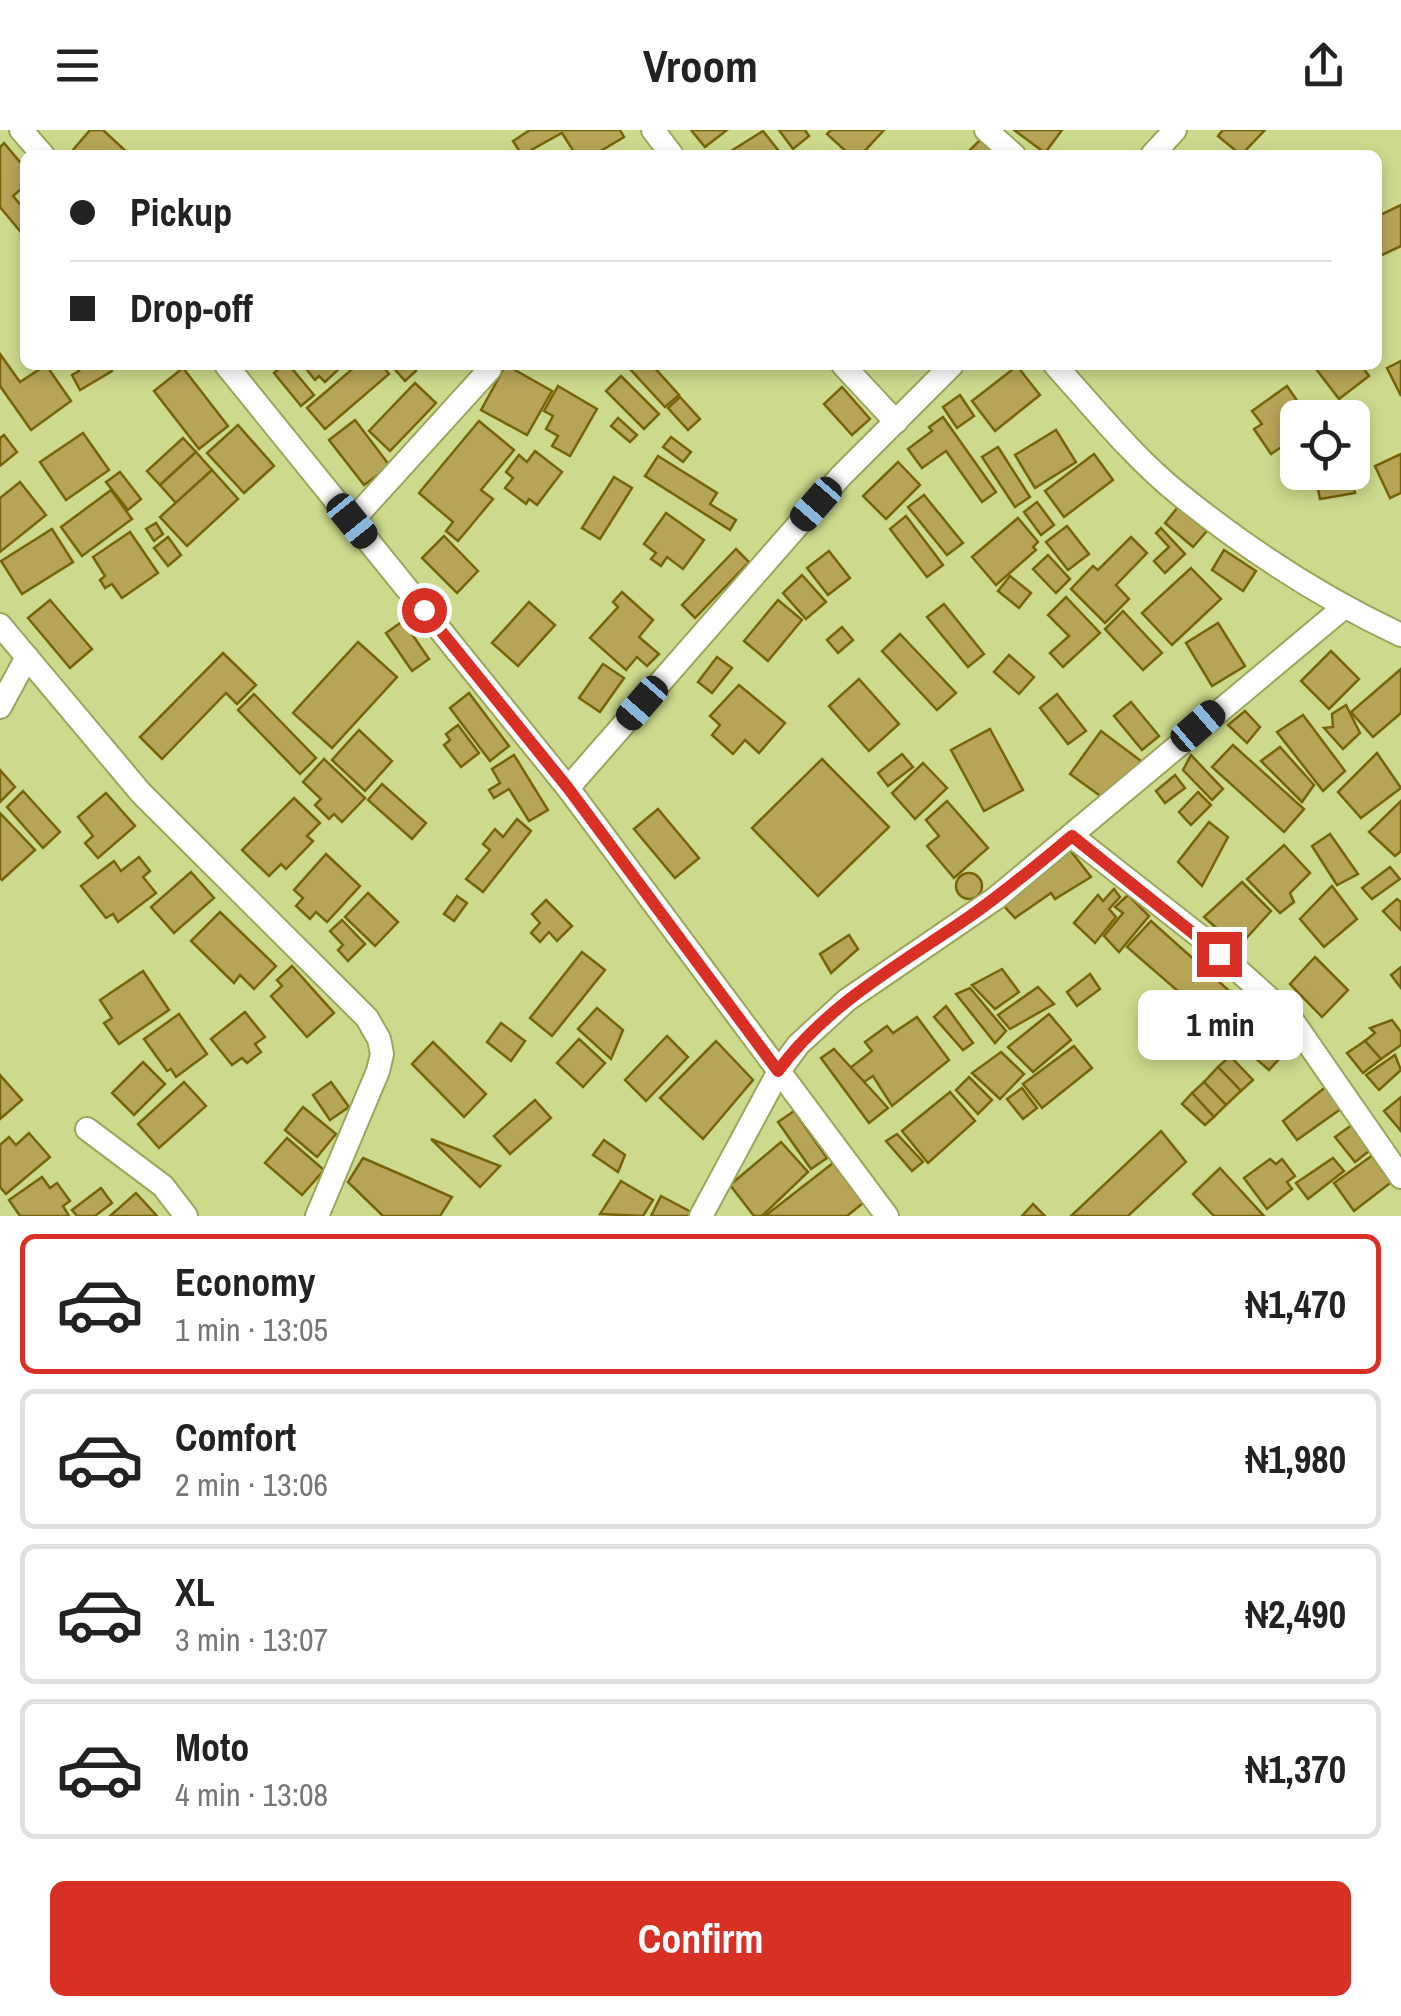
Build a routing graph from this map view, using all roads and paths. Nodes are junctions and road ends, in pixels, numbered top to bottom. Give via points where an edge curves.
1 (21, 130) edge
2 (653, 130) edge
3 (986, 130) edge
4 (1175, 130) edge
5 (38, 150) edge
6 (668, 150) edge
7 (1008, 150) edge
8 (1157, 150) edge
9 (230, 370) edge
10 (489, 370) edge
11 (848, 370) edge
12 (947, 370) edge
13 (1061, 370) edge
14 (896, 422) junction
15 (352, 521) junction
16 (1343, 608) junction
17 (0, 625) edge
18 (1401, 635) edge
19 (27, 657) junction
20 (0, 707) edge
21 (568, 788) junction
22 (1072, 836) junction
23 (778, 1071) junction
24 (86, 1130) dead end
25 (1401, 1176) edge
26 (186, 1216) edge
27 (317, 1216) edge
28 (701, 1216) edge
29 (887, 1216) edge

1 - 5 street
2 - 6 street
3 - 7 street
4 - 8 street
9 - 15 street
10 - 15 street
11 - 14 street
12 - 14 street
13 - 16 street via 1177,492
14 - 21 street
15 - 21 street
16 - 18 street
16 - 22 street
17 - 19 street
19 - 20 street
19 - 27 street via 141,793 330,978 380,1039 378,1071
21 - 23 street
22 - 23 street via 996,898 847,1000
22 - 25 street via 1290,1017
23 - 28 street
23 - 29 street
24 - 26 street via 163,1186

